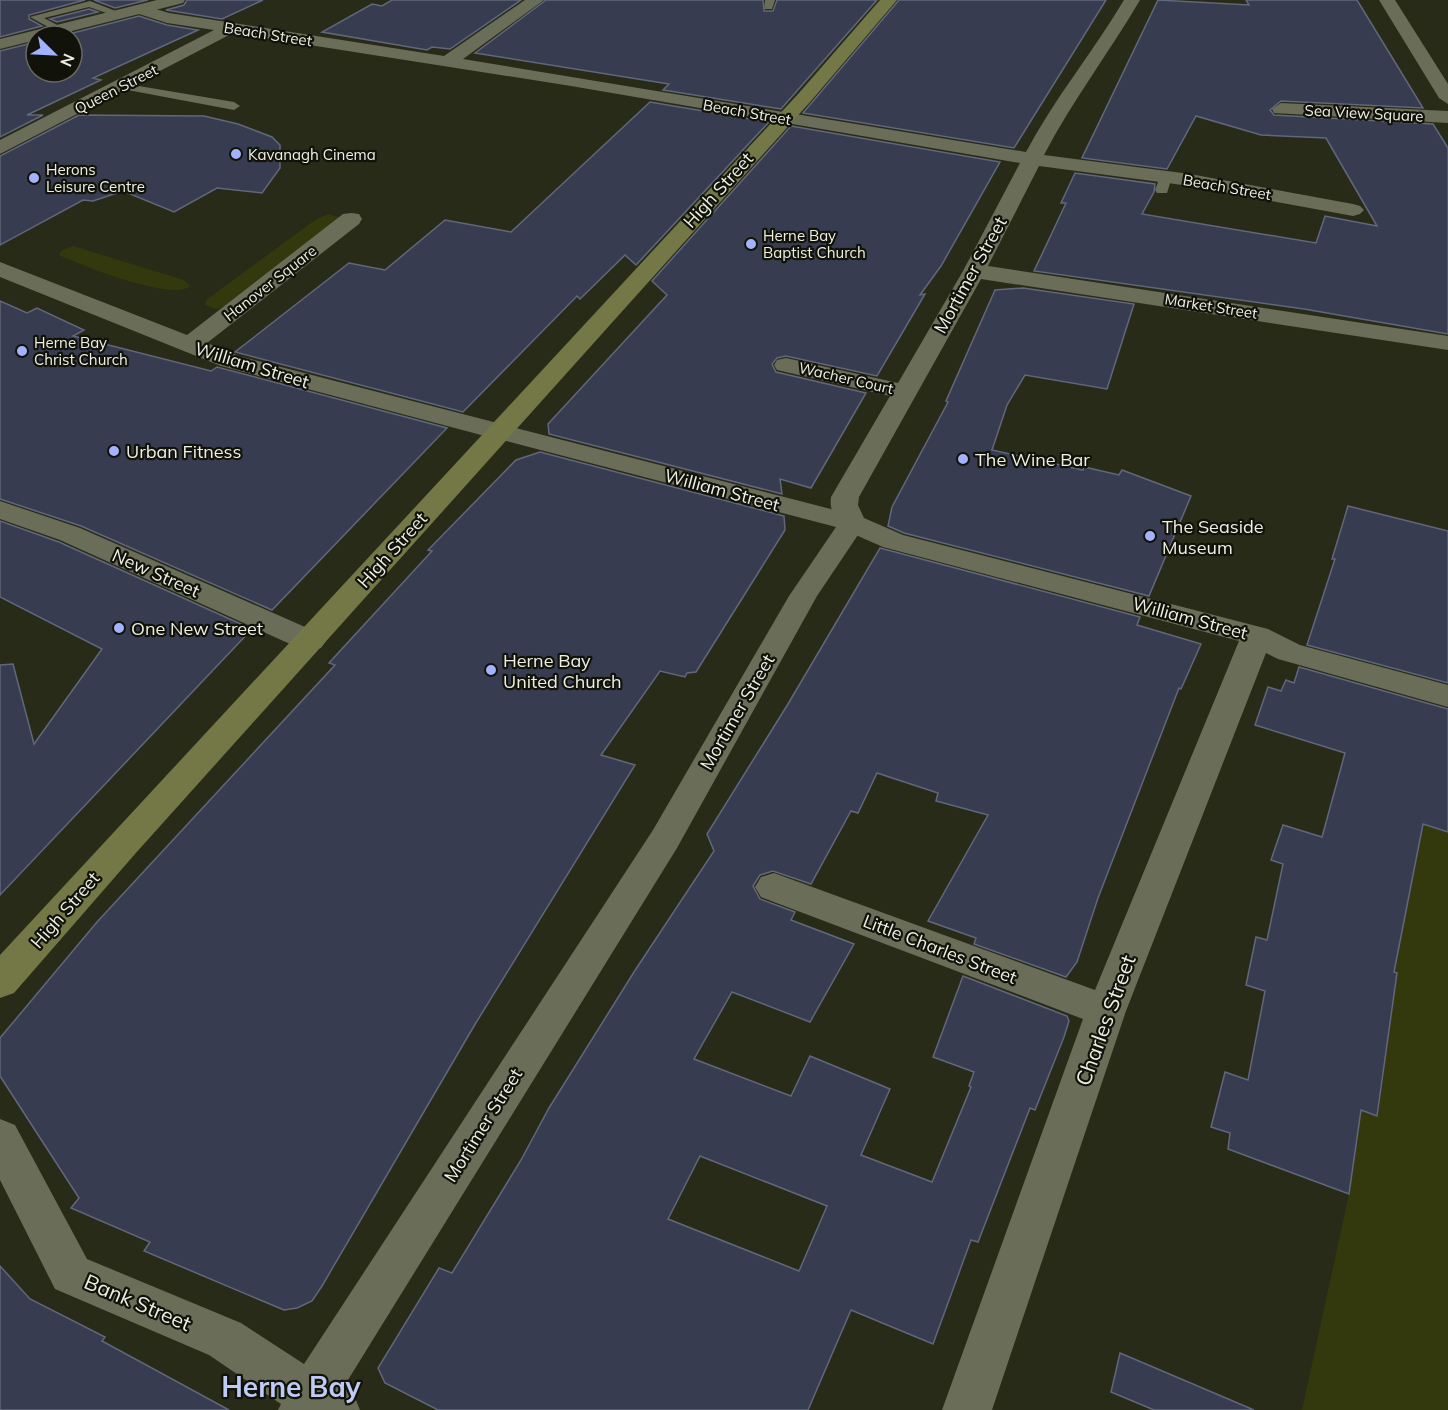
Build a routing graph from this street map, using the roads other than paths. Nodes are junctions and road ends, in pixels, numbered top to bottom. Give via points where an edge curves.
1 (177, 0) edge
2 (536, 0) edge
3 (889, 0) edge
4 (1132, 0) edge
5 (1387, 0) edge
6 (142, 10) junction
7 (121, 15) junction
8 (48, 24) edge
9 (84, 24) edge
10 (231, 28) junction
11 (24, 38) edge
12 (0, 44) edge
13 (448, 61) junction
14 (121, 86) junction
15 (1448, 98) edge
16 (234, 106) dead end
17 (1281, 109) dead end
18 (1448, 117) edge
19 (784, 118) junction
20 (0, 147) edge
21 (1032, 159) junction
22 (1353, 210) dead end
23 (351, 219) dead end
24 (0, 268) edge
25 (974, 270) junction
26 (1448, 344) edge
27 (188, 346) junction
28 (786, 365) dead end
29 (905, 392) junction
30 (500, 432) junction
31 (0, 509) edge
32 (852, 523) junction
33 (1257, 636) junction
34 (309, 641) junction
35 (1448, 696) edge
36 (774, 887) dead end
37 (0, 982) edge
38 (1106, 1011) junction
39 (0, 1138) edge
40 (316, 1405) edge
41 (967, 1410) edge

1 - 6 street
2 - 13 street
3 - 19 main road, High Street
4 - 21 street, Mortimer Street via 1100,54 1053,119
5 - 15 street
6 - 7 street
6 - 10 street, Beach Street
7 - 8 lane via 90,4 35,17
7 - 9 street
10 - 13 street, Beach Street
10 - 14 street, Queen Street
11 - 12 street
13 - 19 street, Beach Street
14 - 16 lane
14 - 20 street, Queen Street
17 - 18 street, Sea View Square
19 - 21 street, Beach Street
19 - 30 main road, High Street
21 - 22 street, Beach Street via 1164,183 1191,177
21 - 25 street, Mortimer Street
23 - 27 street, Hanover Square
24 - 27 street, William Street
25 - 26 street, Market Street via 1365,336
25 - 29 street, Mortimer Street
27 - 30 street, William Street via 230,361
28 - 29 street, Wacher Court
29 - 32 street, Mortimer Street via 845,497 844,505
30 - 32 street, William Street
30 - 34 main road, High Street
31 - 34 street, New Street via 70,534
32 - 33 street, William Street via 893,541
32 - 40 street, Mortimer Street via 803,596 665,839
33 - 35 street, William Street via 1289,652
33 - 38 street, Charles Street
34 - 37 main road, High Street
36 - 38 street, Little Charles Street
38 - 41 street, Charles Street
39 - 40 street, Bank Street via 71,1274 225,1339

